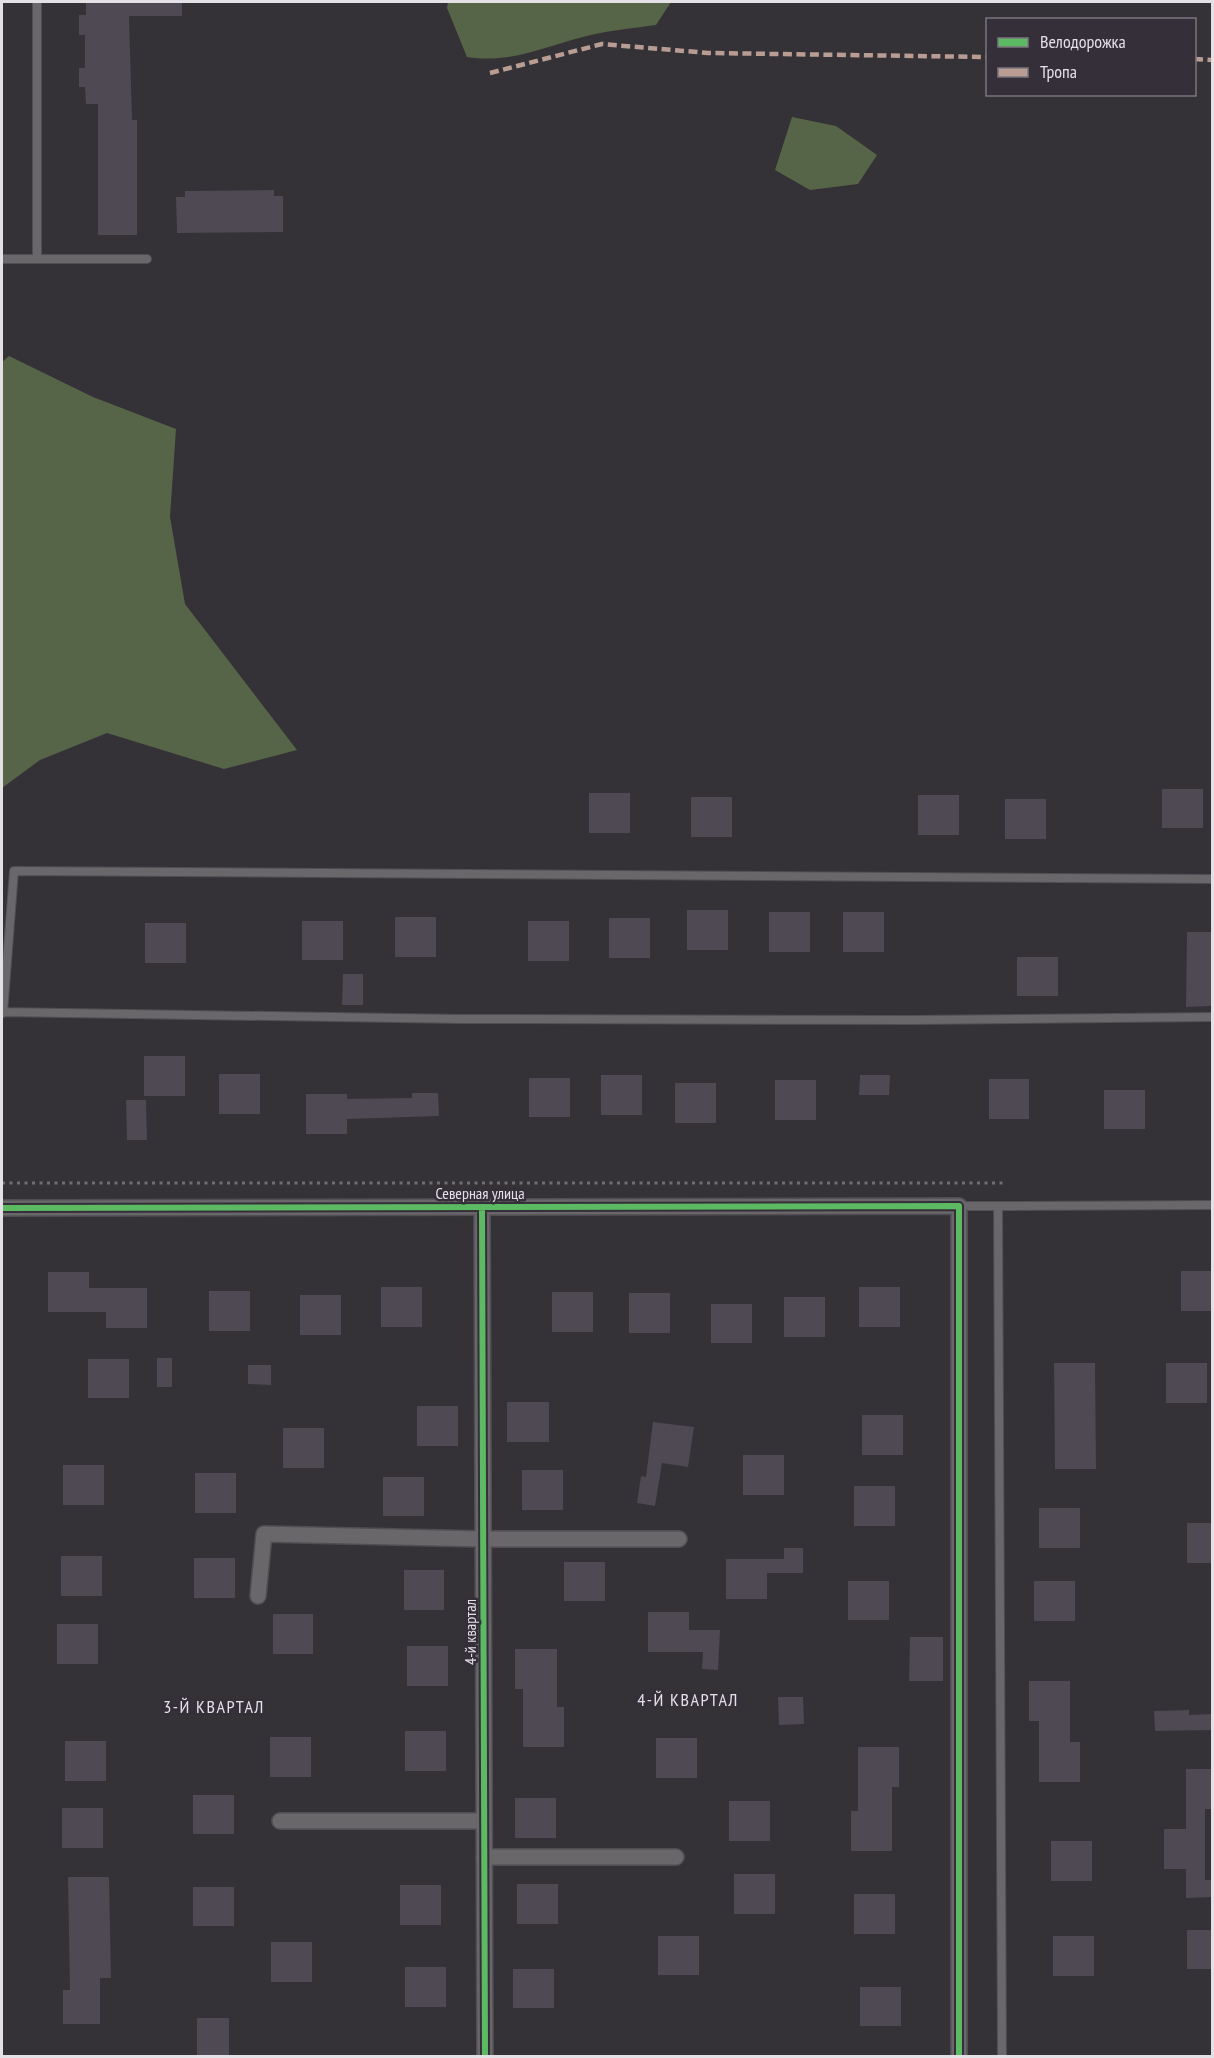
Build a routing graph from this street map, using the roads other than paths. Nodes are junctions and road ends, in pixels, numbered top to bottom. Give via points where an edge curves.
1 (37, 2) edge
2 (2, 259) edge
3 (37, 259) junction
4 (147, 259) dead end
5 (1212, 879) edge
6 (2, 1013) edge
7 (1212, 1017) edge
8 (1212, 1205) edge
9 (959, 1206) junction
10 (998, 1206) junction
11 (482, 1207) junction
12 (2, 1208) edge
13 (483, 1539) junction
14 (679, 1539) dead end
15 (258, 1596) dead end
16 (280, 1821) dead end
17 (484, 1821) junction
18 (484, 1857) junction
19 (676, 1857) dead end
20 (485, 2056) edge
21 (959, 2056) edge
22 (1002, 2056) edge

1 - 3 lane
2 - 3 lane
3 - 4 lane
5 - 6 lane via 14,870
6 - 7 lane via 460,1019
8 - 10 lane
9 - 10 lane
9 - 11 street, Северная улица
9 - 21 street
10 - 22 lane
11 - 12 street, Северная улица
11 - 13 street, 4-й квартал
13 - 14 street
13 - 15 street via 264,1534
13 - 17 street, 4-й квартал
16 - 17 street
17 - 18 street, 4-й квартал
18 - 19 street
18 - 20 street, 4-й квартал

